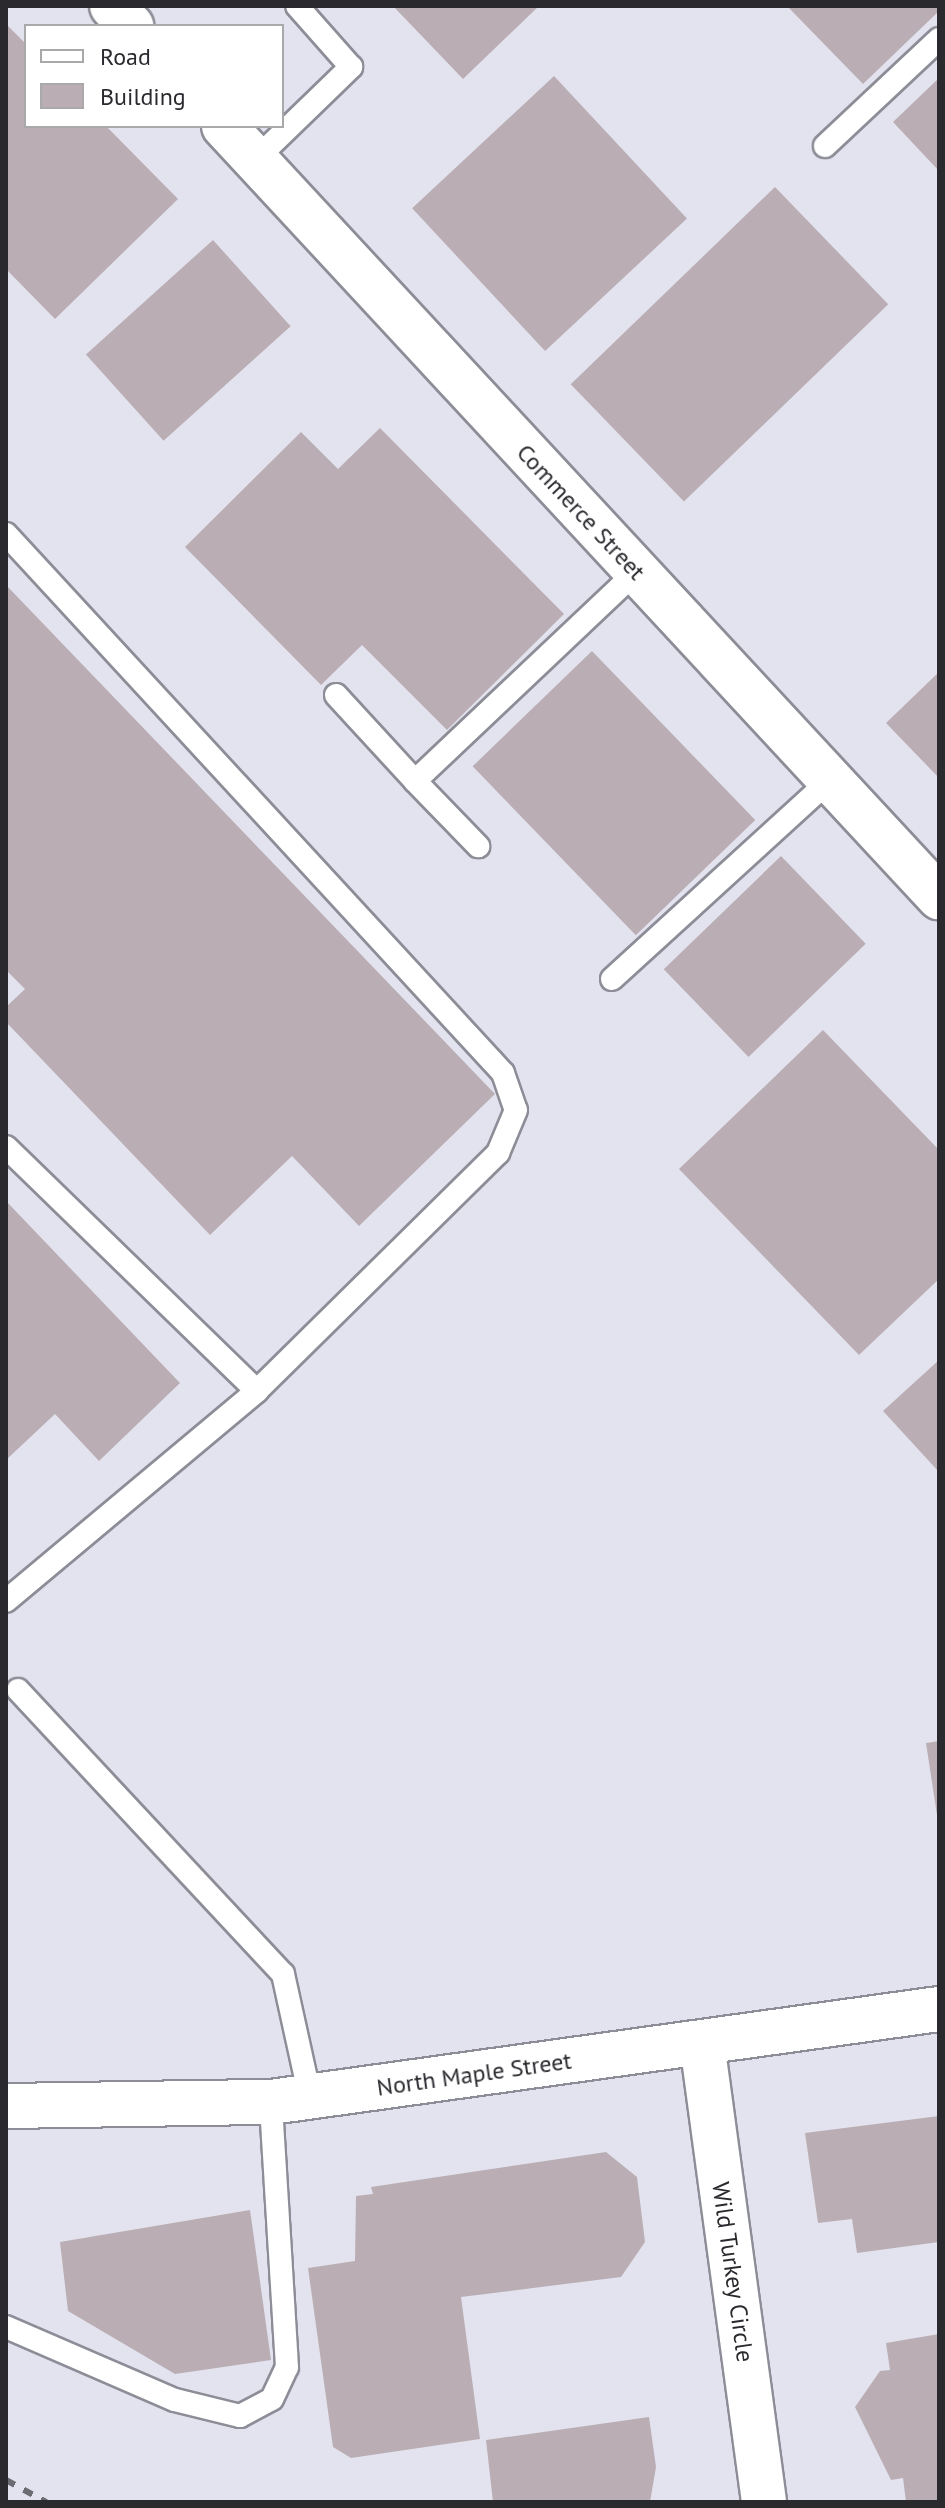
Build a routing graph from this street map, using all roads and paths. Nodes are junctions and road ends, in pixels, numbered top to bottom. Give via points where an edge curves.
1 (112, 6) edge
2 (297, 6) edge
3 (129, 24) edge
4 (939, 39) edge
5 (226, 128) edge
6 (825, 146) dead end
7 (255, 160) junction
8 (6, 534) edge
9 (636, 572) junction
10 (336, 695) dead end
11 (830, 780) junction
12 (415, 781) junction
13 (478, 846) dead end
14 (939, 897) edge
15 (612, 979) dead end
16 (6, 1147) edge
17 (257, 1391) junction
18 (6, 1601) edge
19 (18, 1690) dead end
20 (939, 2009) edge
21 (702, 2043) junction
22 (290, 2099) junction
23 (6, 2106) edge
24 (6, 2327) edge
25 (764, 2502) edge

1 - 3 street
2 - 7 lane via 351,67
4 - 6 lane
5 - 7 street, Commerce Street
7 - 9 street, Commerce Street
8 - 17 lane via 503,1073 516,1110 498,1153
9 - 11 street, Commerce Street
9 - 12 lane
10 - 12 lane
11 - 14 street, Commerce Street
11 - 15 lane
12 - 13 lane
16 - 17 lane
17 - 18 lane
19 - 22 lane via 283,1974
20 - 21 street, North Maple Street
21 - 22 street, North Maple Street
21 - 25 street, Wild Turkey Circle
22 - 23 street, North Maple Street
22 - 24 lane via 287,2367 272,2399 240,2416 175,2400

